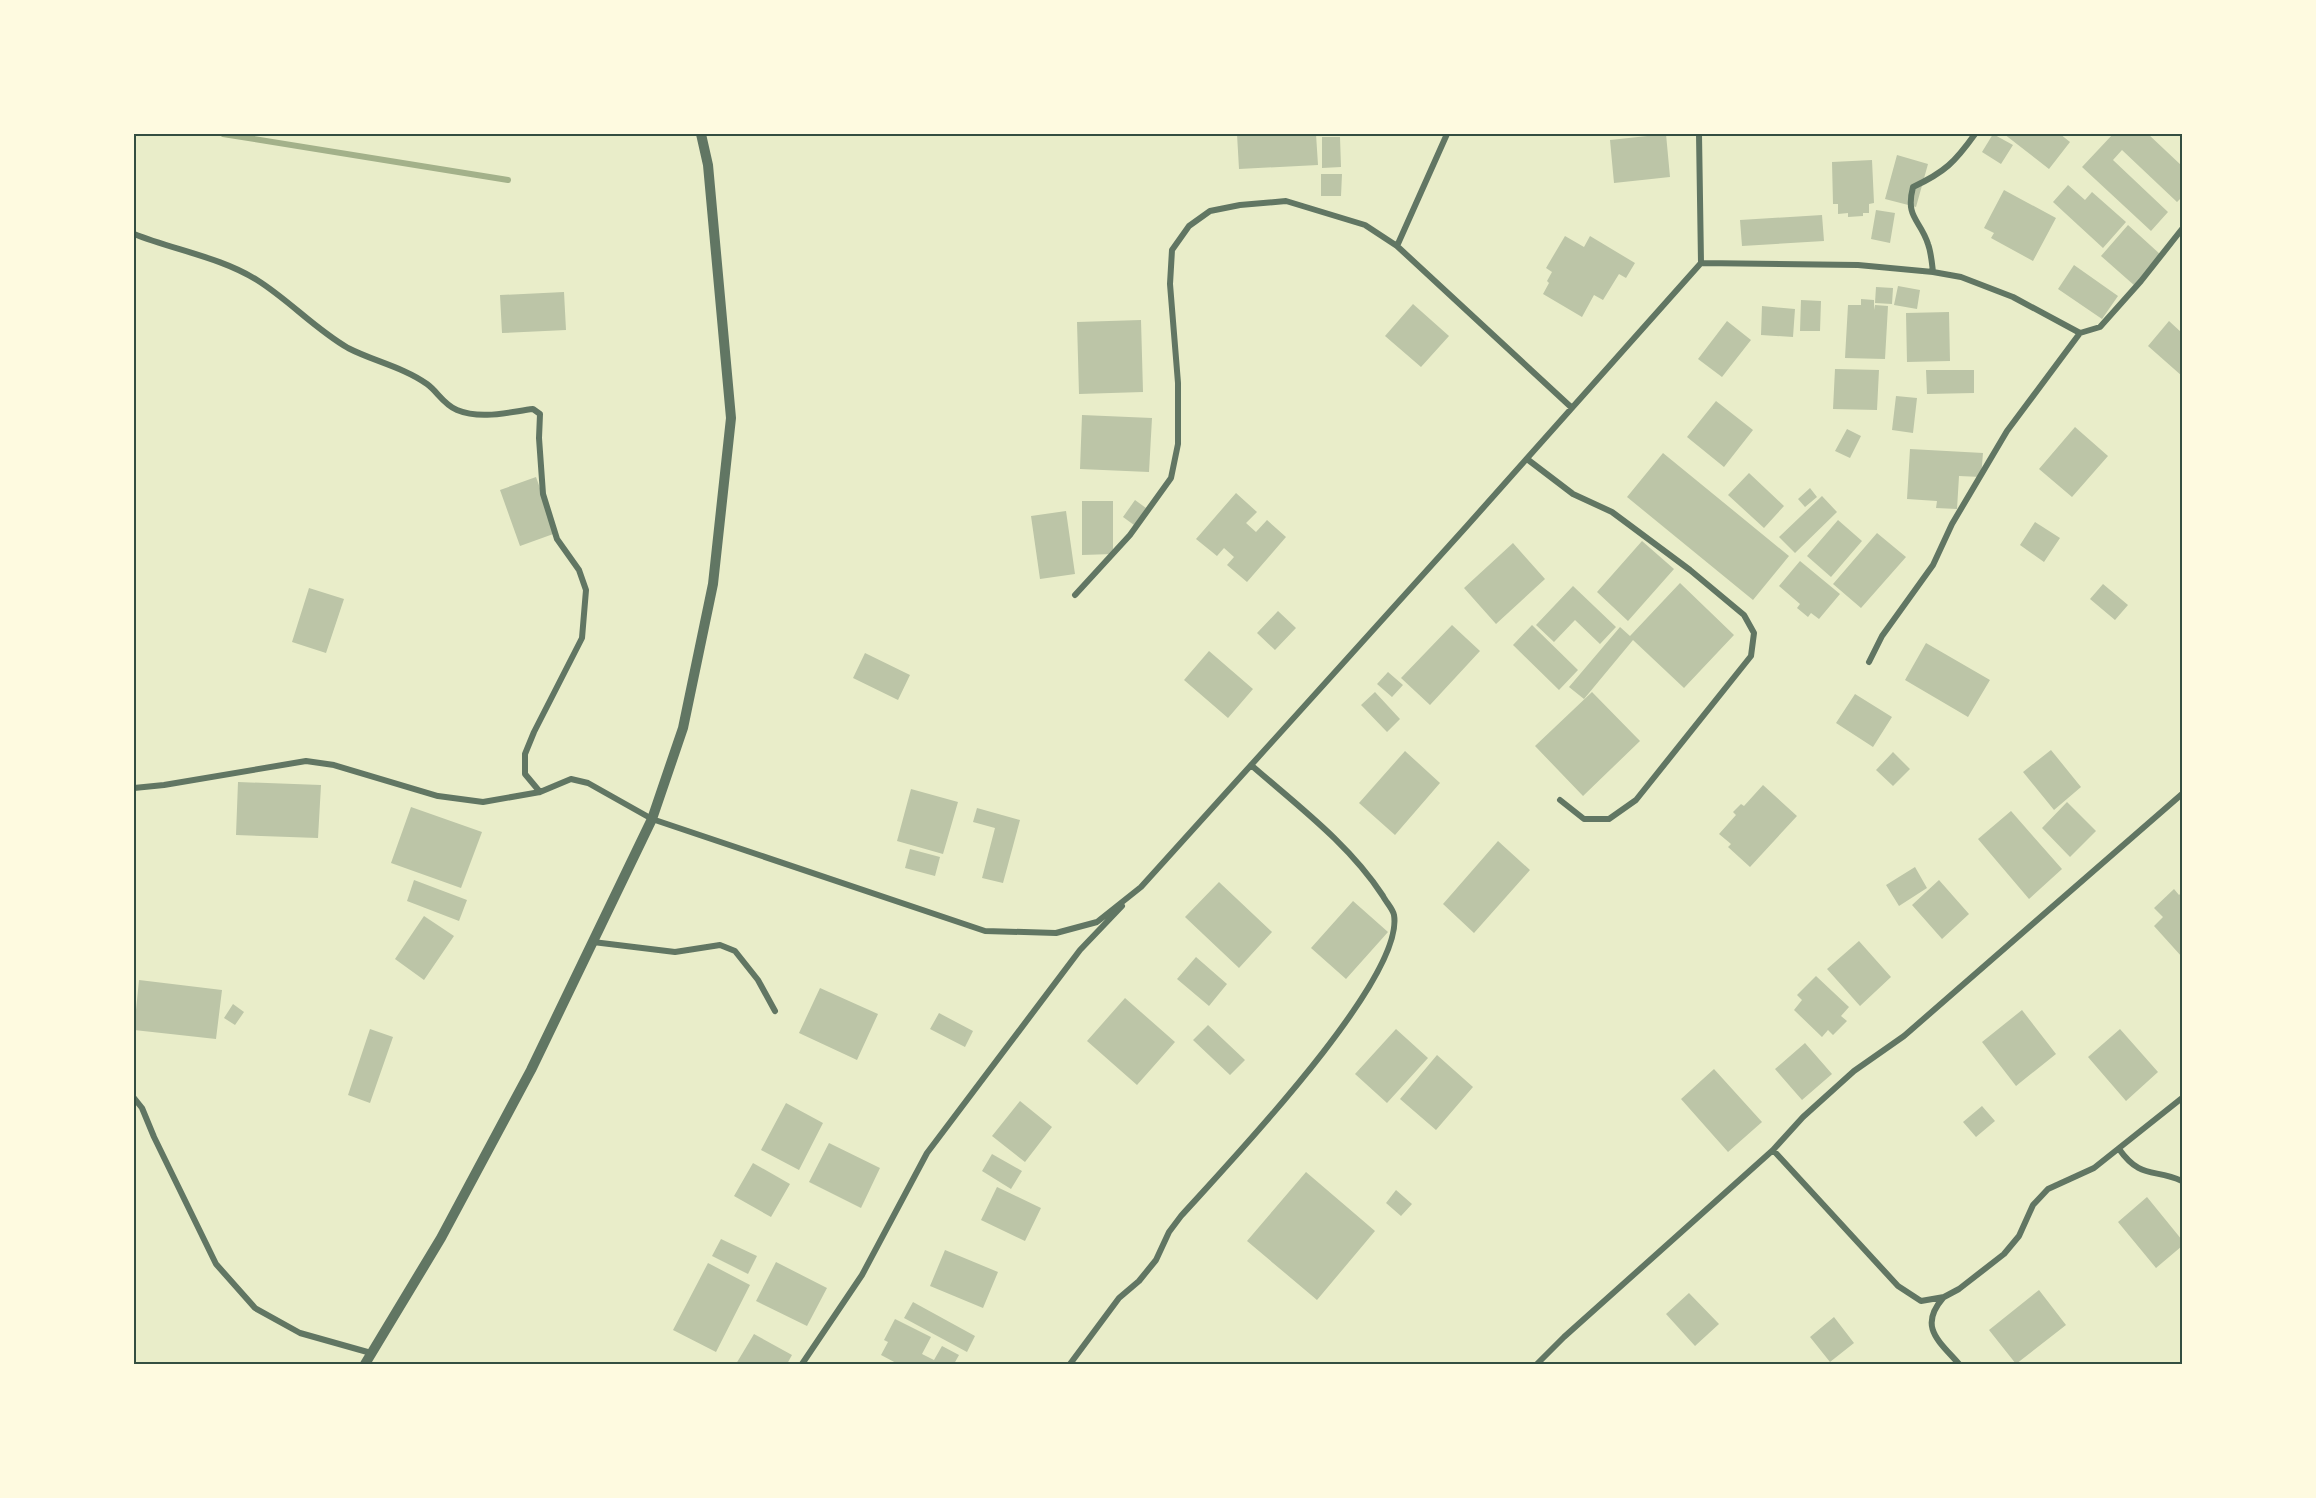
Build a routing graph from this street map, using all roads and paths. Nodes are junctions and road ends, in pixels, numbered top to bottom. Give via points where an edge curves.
1 (701, 134) edge
2 (1447, 134) edge
3 (1699, 134) edge
4 (1975, 134) edge
5 (2182, 230) edge
6 (134, 234) edge
7 (1397, 246) junction
8 (1701, 263) junction
9 (1934, 272) junction
10 (2080, 333) junction
11 (1572, 408) junction
12 (1527, 459) junction
13 (1075, 595) dead end
14 (1869, 662) dead end
15 (1251, 765) junction
16 (134, 788) edge
17 (540, 792) junction
18 (2182, 794) edge
19 (1560, 800) dead end
20 (652, 819) junction
21 (1141, 887) junction
22 (593, 942) junction
23 (775, 1011) dead end
24 (134, 1098) edge
25 (2182, 1098) edge
26 (2119, 1149) junction
27 (1773, 1150) junction
28 (2182, 1181) edge
29 (1944, 1297) junction
30 (372, 1353) junction
31 (364, 1365) edge
32 (802, 1365) edge
33 (1070, 1365) edge
34 (1537, 1365) edge
35 (1959, 1365) edge

1 - 20 street via 708,165 731,418 713,584 683,728
2 - 7 street
3 - 8 street
4 - 9 street via 1957,159 1937,176 1913,187 1909,203 1928,243
5 - 10 street via 2100,327
6 - 17 street via 225,264 257,280 349,348 428,384 440,400 458,410 486,415 538,411 543,494 556,539 579,570 586,590 582,638 525,754 525,774
7 - 11 street
7 - 13 street via 1365,225 1286,201 1210,211 1189,226 1172,250 1170,284 1178,383 1178,444 1171,478 1130,535
8 - 9 street via 1858,265
8 - 11 street
9 - 10 street via 1961,277 2013,297
10 - 14 street via 2007,431 1952,524 1933,565 1882,636
11 - 12 street
12 - 15 street
12 - 19 street via 1573,494 1612,512 1690,570 1744,615 1754,633 1751,656 1636,800 1609,819 1584,819
15 - 21 street
15 - 33 street via 1330,834 1369,876 1394,914 1388,954 1330,1045 1181,1216 1156,1260 1119,1298
16 - 17 street via 306,761 334,765 438,796 483,802
17 - 20 street via 571,779 588,783
18 - 27 street via 1904,1036 1854,1071
20 - 21 street via 985,931 1056,933 1097,922
20 - 22 street
21 - 32 street via 1080,950 927,1153 862,1275
22 - 23 street via 675,952 720,945 735,951 758,980
22 - 30 street via 447,1228
24 - 30 street via 216,1264 255,1308 300,1333
25 - 26 street
26 - 28 street via 2136,1168
26 - 29 street via 2094,1168 2048,1189 2033,1205 2019,1236 2004,1254
27 - 29 street via 1898,1286 1921,1300
27 - 34 street
29 - 35 street via 1934,1309 1931,1327
30 - 31 street

